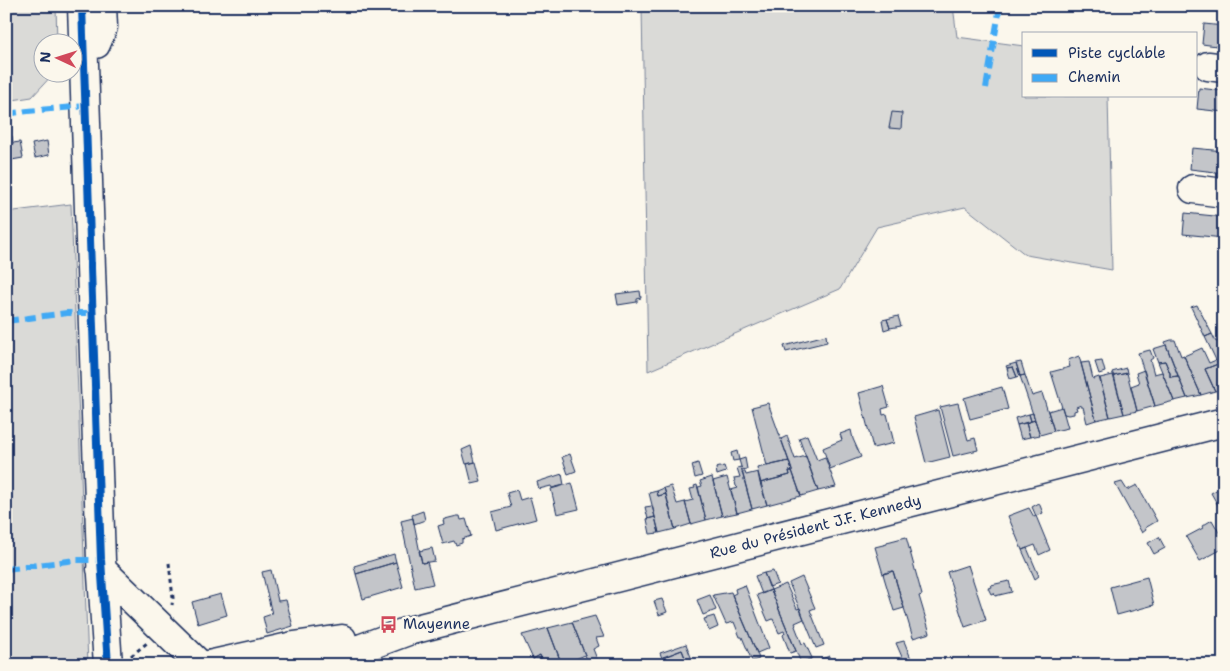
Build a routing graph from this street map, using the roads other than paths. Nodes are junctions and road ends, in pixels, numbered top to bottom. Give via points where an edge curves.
1 (82, 6) edge
2 (102, 6) edge
3 (83, 46) junction
4 (1193, 189) dead end
5 (1224, 193) edge
6 (1224, 422) edge
7 (101, 568) junction
8 (408, 631) junction
9 (246, 661) edge
10 (108, 665) edge
11 (200, 665) edge
12 (209, 665) edge
13 (303, 665) edge

1 - 3 main road
2 - 3 main road via 103,27 96,44
3 - 7 main road
4 - 5 main road
6 - 8 main road, Rue du Président J.F. Kennedy
7 - 10 main road
7 - 11 main road
8 - 9 main road, Rue du Président J.F. Kennedy via 294,646
8 - 13 main road, Rue du Président J.F. Kennedy
9 - 12 main road, Rue du Président J.F. Kennedy

